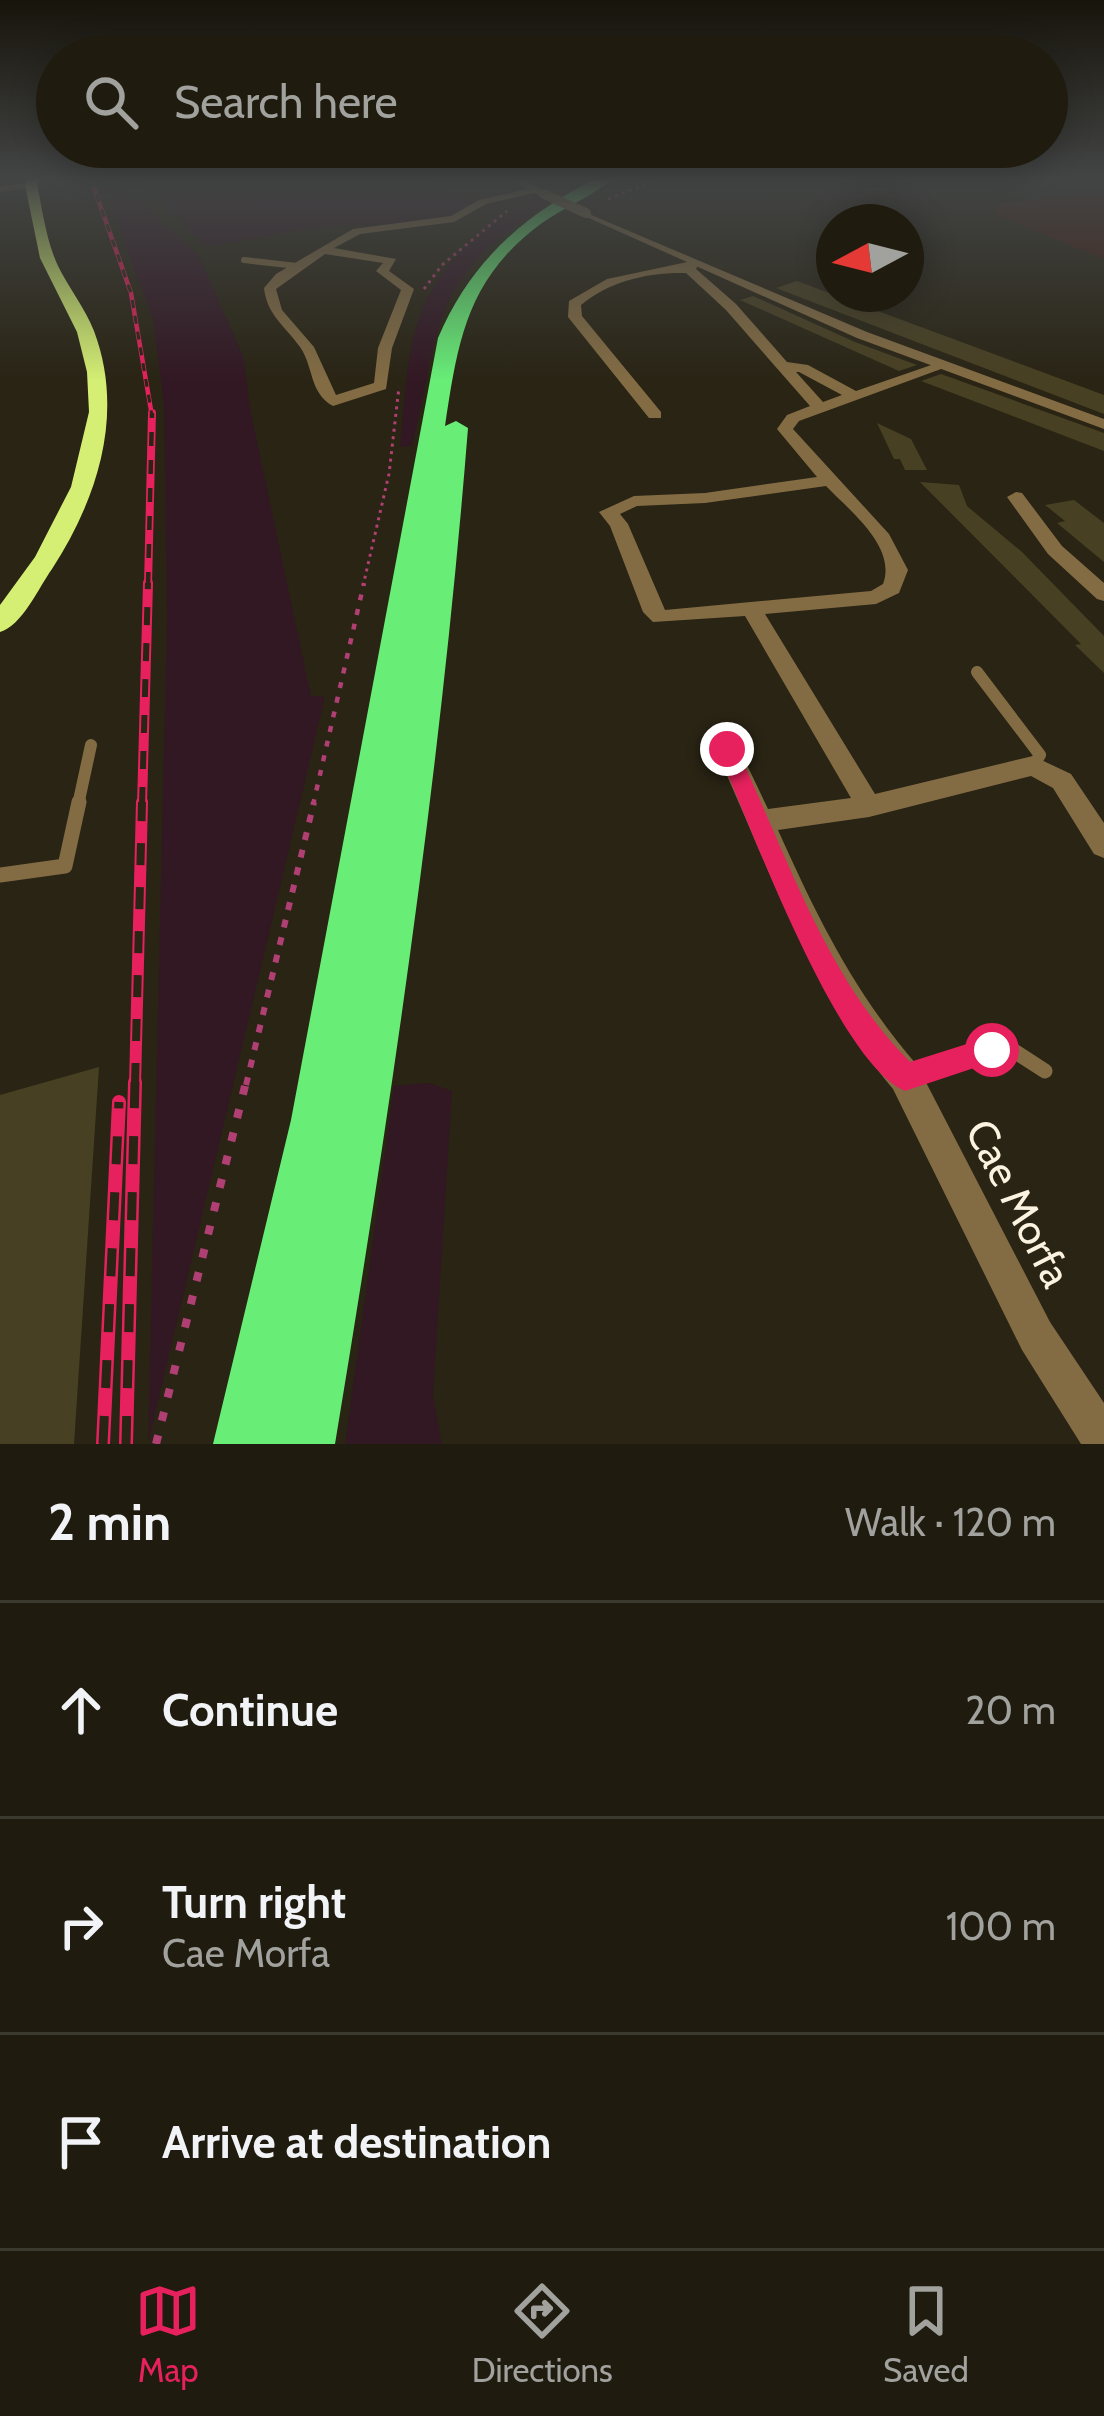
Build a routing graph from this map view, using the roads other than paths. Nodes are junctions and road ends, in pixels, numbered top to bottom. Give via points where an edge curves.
1 (44, 246) edge
2 (329, 246) edge
3 (503, 246) edge
4 (519, 246) edge
5 (652, 246) edge
6 (323, 250) junction
7 (244, 260) dead end
8 (297, 266) junction
9 (693, 267) junction
10 (784, 365) junction
11 (945, 365) junction
12 (856, 397) junction
13 (820, 408) junction
14 (655, 416) dead end
15 (1104, 424) edge
16 (831, 480) junction
17 (1016, 497) dead end
18 (1104, 595) edge
19 (752, 608) junction
20 (0, 623) edge
21 (977, 671) dead end
22 (91, 745) dead end
23 (727, 749) dead end
24 (1033, 766) junction
25 (869, 806) junction
26 (764, 821) junction
27 (1104, 846) edge
28 (0, 874) edge
29 (1045, 1071) dead end
30 (905, 1077) junction
31 (1099, 1422) edge
32 (245, 1444) edge
33 (303, 1444) edge

1 - 20 main road via 86,332 96,442 77,506
2 - 6 street
3 - 32 highway via 471,285 448,338 316,1120
4 - 33 highway via 487,286 467,338 368,1087
5 - 9 street, bridge
6 - 8 street
6 - 8 street via 392,261 382,271 408,289 385,348 381,386 333,401 320,390 313,357 271,300 270,288
7 - 8 lane
9 - 10 street
9 - 11 street
9 - 14 street via 607,284 574,304 575,316
10 - 12 street
10 - 13 street
11 - 12 street
11 - 15 street
12 - 13 street
13 - 16 street via 785,429
16 - 19 street via 894,556 892,588 854,601
16 - 19 street via 634,501 608,512 661,617
17 - 18 street via 1055,550
19 - 25 street
21 - 24 lane via 1031,738 1040,755
22 - 28 lane via 65,866
23 - 26 street, Cae Morfa
24 - 25 street
24 - 27 street via 1062,781
25 - 26 street
26 - 30 street, Cae Morfa via 836,989
29 - 30 lane via 1008,1047
30 - 31 street, Cae Morfa via 1036,1336

